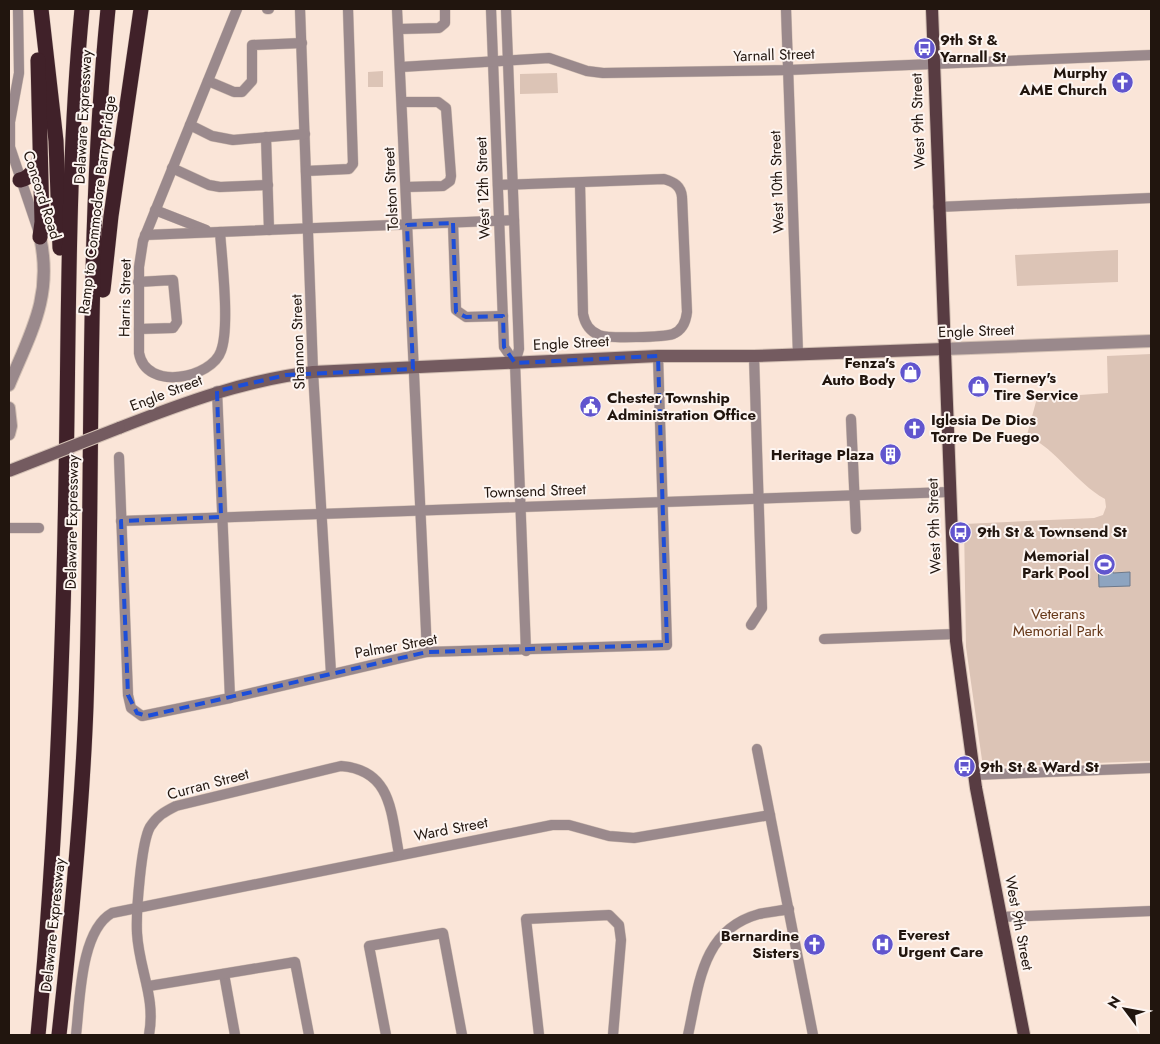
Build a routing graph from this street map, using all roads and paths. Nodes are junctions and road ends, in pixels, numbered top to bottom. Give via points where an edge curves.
1 (18, 9) edge
2 (36, 9) edge
3 (41, 9) edge
4 (82, 9) edge
5 (108, 9) edge
6 (141, 9) edge
7 (237, 9) edge
8 (300, 9) edge
9 (348, 9) edge
10 (397, 9) edge
11 (446, 9) edge
12 (491, 9) edge
13 (506, 9) edge
14 (786, 9) edge
15 (932, 9) edge
16 (399, 29) junction
17 (302, 43) junction
18 (1151, 55) edge
19 (508, 60) junction
20 (493, 62) junction
21 (933, 64) junction
22 (401, 67) junction
23 (788, 70) junction
24 (208, 82) junction
25 (402, 102) junction
26 (190, 125) junction
27 (305, 134) junction
28 (266, 137) junction
29 (41, 156) junction
30 (172, 168) junction
31 (306, 171) junction
32 (20, 180) junction
33 (580, 183) junction
34 (513, 184) junction
35 (268, 185) junction
36 (498, 185) junction
37 (406, 188) junction
38 (1151, 198) edge
39 (938, 207) junction
40 (155, 210) junction
41 (499, 220) junction
42 (514, 220) junction
43 (453, 223) junction
44 (407, 225) junction
45 (309, 228) junction
46 (269, 230) junction
47 (216, 232) junction
48 (145, 235) junction
49 (40, 237) junction
50 (138, 282) junction
51 (503, 316) junction
52 (139, 329) junction
53 (1151, 341) edge
54 (944, 349) junction
55 (798, 354) junction
56 (658, 356) junction
57 (754, 356) junction
58 (515, 363) junction
59 (413, 368) junction
60 (313, 372) junction
61 (9, 386) edge
62 (217, 391) junction
63 (92, 406) junction
64 (9, 408) edge
65 (851, 419) dead end
66 (9, 434) edge
67 (119, 457) dead end
68 (9, 471) edge
69 (66, 476) junction
70 (949, 492) junction
71 (853, 495) junction
72 (760, 498) junction
73 (664, 502) junction
74 (521, 507) junction
75 (418, 510) junction
76 (322, 514) junction
77 (221, 517) junction
78 (121, 521) junction
79 (9, 528) edge
80 (39, 528) dead end
81 (856, 529) dead end
82 (751, 625) dead end
83 (955, 634) junction
84 (824, 639) dead end
85 (526, 650) junction
86 (427, 652) junction
87 (331, 673) junction
88 (230, 698) junction
89 (757, 749) dead end
90 (1151, 768) edge
91 (974, 774) junction
92 (770, 815) junction
93 (399, 854) junction
94 (138, 906) junction
95 (789, 910) junction
96 (1151, 911) edge
97 (1001, 917) junction
98 (224, 974) junction
99 (149, 986) junction
100 (38, 1035) edge
101 (59, 1035) edge
102 (76, 1035) edge
103 (149, 1035) edge
104 (235, 1035) edge
105 (309, 1035) edge
106 (386, 1035) edge
107 (462, 1035) edge
108 (539, 1035) edge
109 (614, 1035) edge
110 (688, 1035) edge
111 (813, 1035) edge
112 (1024, 1035) edge

1 - 32 street, Concord Road via 19,73 9,134
2 - 29 highway
3 - 69 highway via 56,141 61,278 60,379
4 - 69 highway, Delaware Expressway via 72,145
5 - 63 highway, Delaware Expressway via 99,122
6 - 63 highway, Ramp to Commodore Barry Bridge via 111,216
7 - 24 street, Harris Street
8 - 17 street, Shannon Street
9 - 31 street via 353,164 349,170
10 - 16 street, Tolston Street
11 - 16 street via 445,22 439,28
12 - 20 street, West 12th Street
13 - 19 street, West 12th Street
14 - 23 street, West 10th Street
15 - 21 main road, West 9th Street
16 - 22 street, Tolston Street
17 - 24 street via 254,44 251,48 252,81 244,90 234,92
17 - 27 street, Shannon Street
18 - 21 street, Yarnall Street
19 - 20 street, Yarnall Street
19 - 23 street, Yarnall Street via 549,58 587,72 604,74
19 - 34 street, West 12th Street
20 - 22 street, Yarnall Street
20 - 36 street, West 12th Street
21 - 23 street, Yarnall Street
21 - 39 main road, West 9th Street
22 - 25 street, Tolston Street
23 - 55 street, West 10th Street
24 - 26 street, Harris Street
25 - 37 street, Tolston Street
25 - 37 street via 438,102 446,108 451,176 443,186
26 - 28 street via 224,139
26 - 30 street, Harris Street
27 - 28 street
27 - 31 street, Shannon Street
28 - 35 street
29 - 32 highway via 34,170 26,179
29 - 49 highway
30 - 35 street via 220,187
30 - 40 street, Harris Street
31 - 45 street, Shannon Street
32 - 49 street, Concord Road
33 - 33 street via 664,179 680,189 687,312 682,328 668,335 603,337 586,324 583,314
33 - 34 street
34 - 36 street
34 - 42 street, West 12th Street
35 - 46 street
36 - 41 street, West 12th Street
37 - 44 street, Tolston Street
38 - 39 street
39 - 54 main road, West 9th Street
40 - 47 street
40 - 48 street, Harris Street
41 - 42 street
41 - 43 street
41 - 51 street, West 12th Street
42 - 58 street, West 12th Street via 518,349
43 - 44 street
43 - 51 street via 456,310 466,317
44 - 45 street
44 - 59 street, Tolston Street
45 - 46 street
45 - 60 street, Shannon Street
46 - 47 street
47 - 48 street
47 - 52 street, Harris Street via 225,336 218,358 204,368 182,376 160,377 140,357
48 - 50 street, Harris Street
49 - 61 street, Concord Road via 45,267 44,288 36,318
50 - 52 street, Harris Street
50 - 52 street via 173,280 177,322 172,328
51 - 58 street, West 12th Street via 504,347
53 - 54 street, Engle Street
54 - 55 main road, Engle Street
54 - 70 main road, West 9th Street
55 - 57 main road, Engle Street
56 - 57 main road, Engle Street
56 - 58 main road, Engle Street
56 - 73 street
57 - 72 street
58 - 59 main road, Engle Street
58 - 74 street, West 12th Street
59 - 60 main road, Engle Street
59 - 75 street, Tolston Street
60 - 62 main road, Engle Street
60 - 76 street, Shannon Street
62 - 68 main road, Engle Street, bridge
62 - 77 street
63 - 101 highway, Delaware Expressway via 84,754 75,889
64 - 66 street
65 - 71 street
67 - 78 street
69 - 100 highway, Delaware Expressway via 59,744
70 - 71 street, Townsend Street
70 - 83 main road, West 9th Street
71 - 72 street, Townsend Street
71 - 81 street
72 - 73 street, Townsend Street
72 - 82 street via 762,608
73 - 74 street, Townsend Street
73 - 85 street, Palmer Street via 667,645
74 - 75 street, Townsend Street
74 - 85 street, West 12th Street
75 - 76 street, Townsend Street
75 - 86 street, Tolston Street
76 - 77 street, Townsend Street
76 - 87 street, Shannon Street
77 - 78 street, Townsend Street
77 - 88 street
78 - 88 street, Palmer Street via 131,708 146,716
79 - 80 street
83 - 84 street
83 - 91 main road, West 9th Street
85 - 86 street, Palmer Street
86 - 87 street, Palmer Street
87 - 88 street, Palmer Street
89 - 92 street
90 - 91 street
91 - 97 main road, West 9th Street
92 - 93 street, Ward Street via 634,838 608,836 569,825 552,825
92 - 95 street
93 - 94 street, Ward Street
93 - 94 street, Curran Street via 388,800 381,784 357,767 341,766 176,806 160,814 149,829
94 - 99 street, Curran Street via 137,934
94 - 102 street, Ward Street via 112,913 104,918 94,933 86,956
95 - 110 street via 759,914 737,923 716,941 704,962
95 - 111 street
96 - 97 street
97 - 112 main road, West 9th Street
98 - 99 street
98 - 104 street
98 - 105 street via 296,962
99 - 103 street, Curran Street via 152,1021
106 - 107 street via 369,946 442,933
108 - 109 street via 526,919 609,915 619,925 621,940

